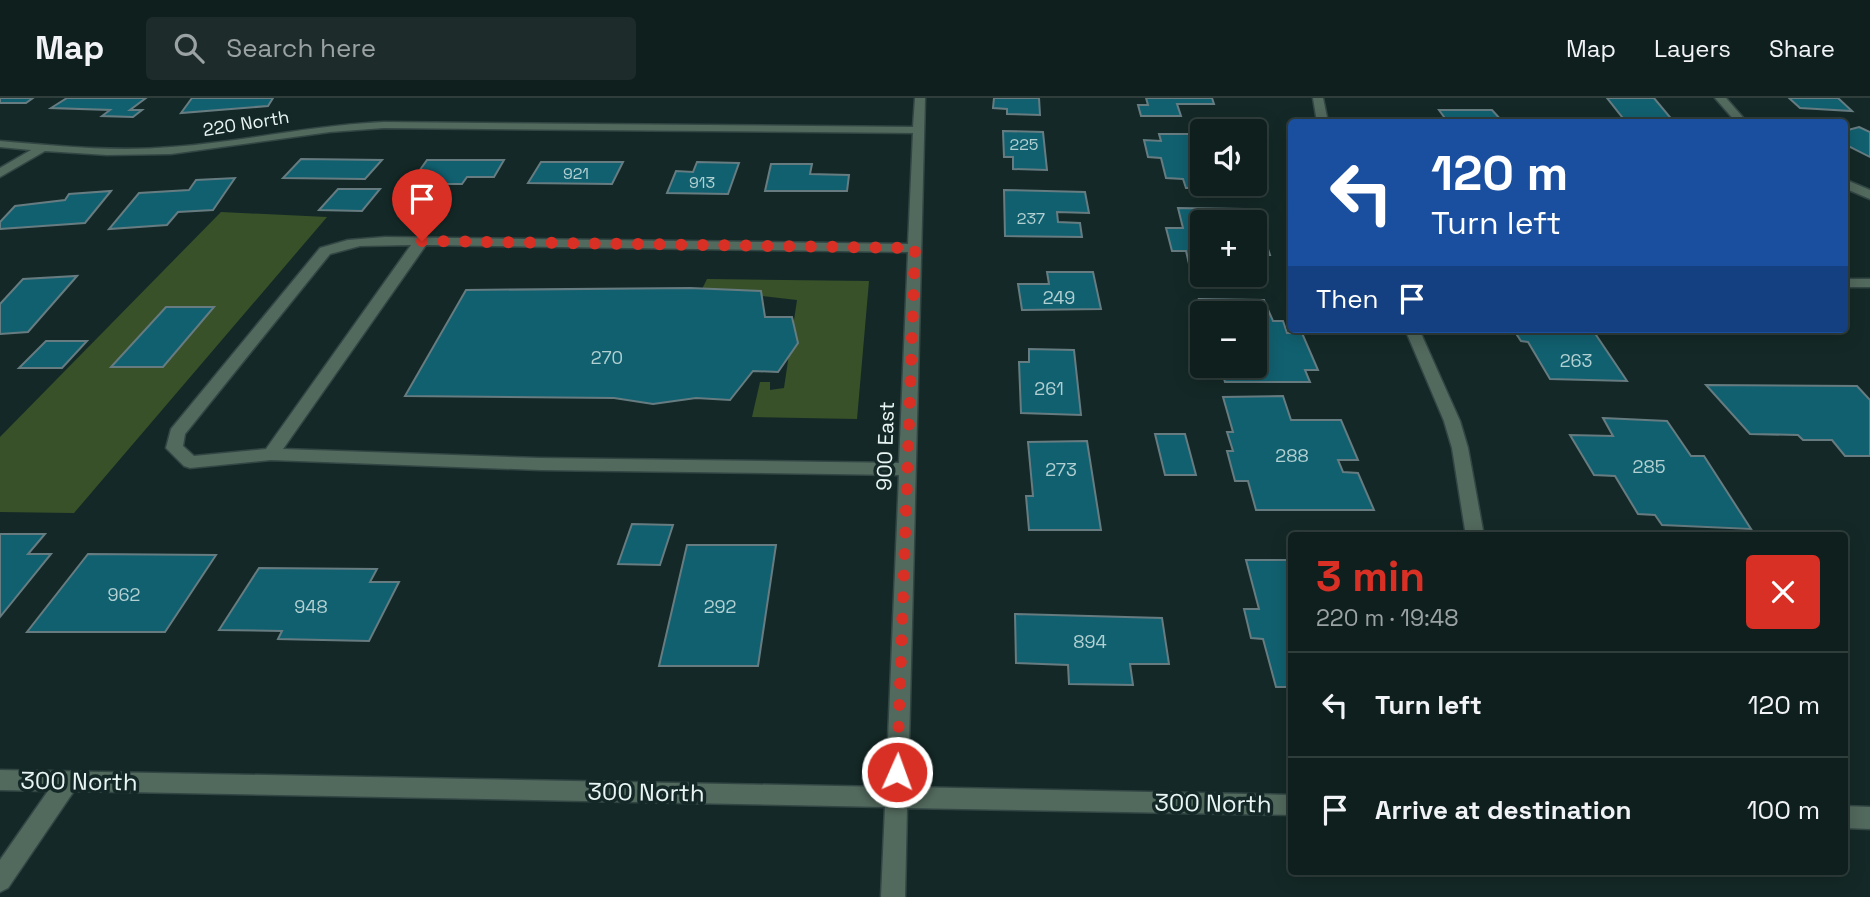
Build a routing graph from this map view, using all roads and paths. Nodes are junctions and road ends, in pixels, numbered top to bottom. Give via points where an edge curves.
1 (919, 98) edge
2 (1318, 98) edge
3 (1720, 98) edge
4 (1322, 119) edge
5 (1739, 119) edge
6 (918, 130) junction
7 (0, 144) edge
8 (41, 149) junction
9 (0, 173) edge
10 (1848, 185) edge
11 (1870, 195) edge
12 (422, 241) junction
13 (915, 248) junction
14 (1848, 283) edge
15 (1870, 283) edge
16 (1414, 333) edge
17 (271, 454) junction
18 (907, 468) junction
19 (1474, 532) edge
20 (0, 780) edge
21 (68, 781) junction
22 (897, 796) junction
23 (1288, 805) edge
24 (0, 880) edge
25 (893, 897) edge

1 - 6 street, 900 East
2 - 4 street
3 - 5 street
6 - 8 street, 220 North via 384,125 171,151
6 - 13 street, 900 East
7 - 8 street, 220 North
8 - 9 street
10 - 11 street
12 - 13 street
12 - 17 street
12 - 17 street via 359,242 325,251 177,433 174,448 190,462
13 - 18 street, 900 East
14 - 15 street
16 - 19 street via 1455,430
17 - 18 street via 540,464
18 - 22 street, 900 East
20 - 21 street, 300 North
21 - 22 street, 300 North
21 - 24 street
22 - 23 street, 300 North
22 - 25 street, 900 East

